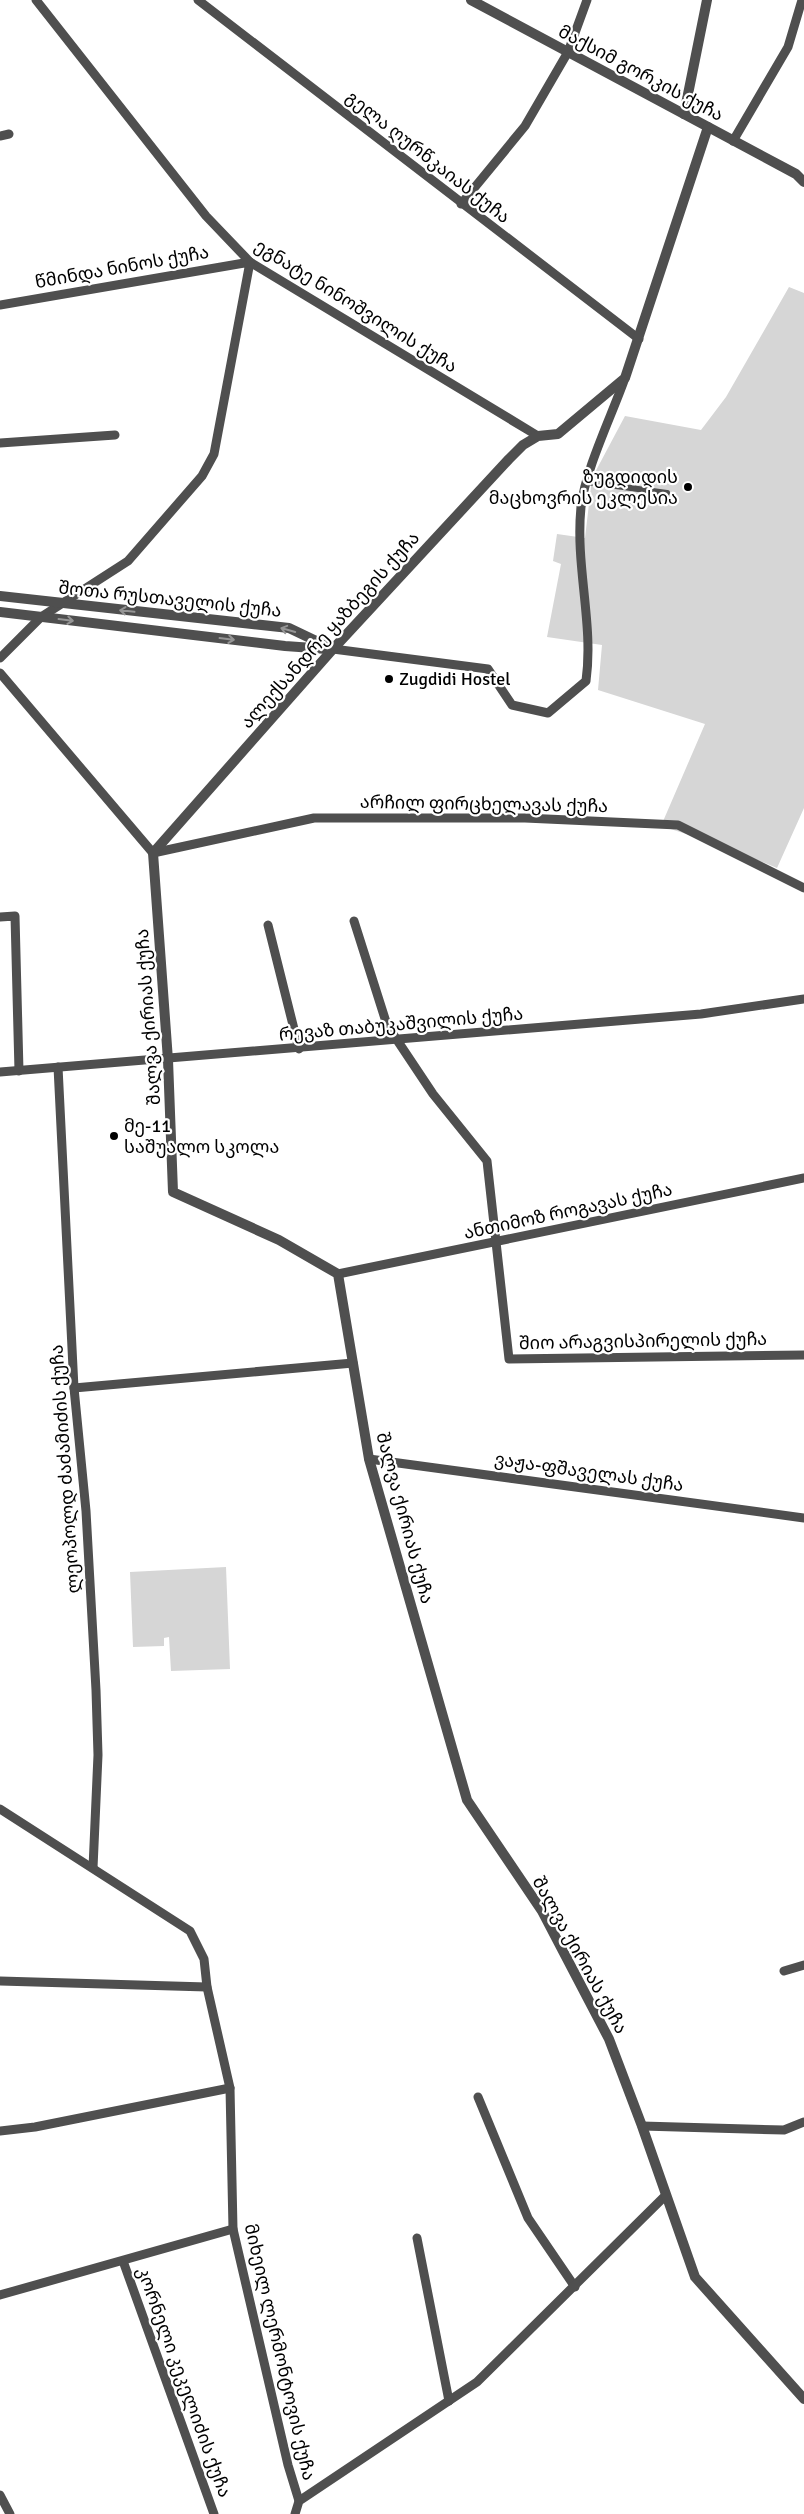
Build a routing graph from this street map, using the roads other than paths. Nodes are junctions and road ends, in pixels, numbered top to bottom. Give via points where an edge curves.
1 (36, 0) edge
2 (198, 0) edge
3 (471, 0) edge
4 (587, 0) edge
5 (707, 0) edge
6 (802, 0) edge
7 (568, 52) junction
8 (684, 114) junction
9 (708, 127) junction
10 (733, 141) junction
11 (802, 177) edge
12 (461, 204) junction
13 (250, 262) junction
14 (0, 305) edge
15 (639, 339) junction
16 (625, 378) junction
17 (115, 435) dead end
18 (538, 436) junction
19 (0, 443) edge
20 (587, 482) junction
21 (667, 493) dead end
22 (0, 596) edge
23 (62, 604) junction
24 (0, 612) edge
25 (41, 617) junction
26 (333, 649) junction
27 (0, 658) edge
28 (0, 673) edge
29 (153, 853) junction
30 (804, 888) edge
31 (0, 917) edge
32 (354, 921) dead end
33 (268, 925) dead end
34 (804, 999) edge
35 (397, 1041) junction
36 (299, 1049) junction
37 (168, 1060) junction
38 (58, 1067) junction
39 (19, 1071) junction
40 (0, 1072) edge
41 (804, 1178) edge
42 (497, 1243) junction
43 (338, 1274) junction
44 (804, 1355) edge
45 (353, 1363) junction
46 (74, 1388) junction
47 (369, 1459) junction
48 (804, 1518) edge
49 (0, 1809) edge
50 (93, 1868) junction
51 (804, 1965) edge
52 (784, 1971) dead end
53 (0, 1981) edge
54 (207, 1987) junction
55 (230, 2088) junction
56 (478, 2097) dead end
57 (804, 2122) edge
58 (642, 2126) junction
59 (0, 2131) edge
60 (665, 2196) junction
61 (233, 2229) junction
62 (417, 2238) dead end
63 (123, 2261) junction
64 (575, 2287) junction
65 (0, 2295) edge
66 (804, 2399) edge
67 (449, 2401) junction
68 (0, 2495) edge
69 (299, 2501) junction
70 (10, 2514) edge
71 (214, 2514) edge
72 (296, 2514) edge

1 - 13 street, ეგნატე ნინოშვილის ქუჩა via 200,209
2 - 12 street, გელა ღურწკაიას ქუჩა
3 - 7 street, მაქსიმ გორკის ქუჩა
4 - 7 street
5 - 8 street
6 - 10 street via 788,47
7 - 8 street, მაქსიმ გორკის ქუჩა
7 - 12 street via 525,126
8 - 9 street, მაქსიმ გორკის ქუჩა
9 - 10 street, მაქსიმ გორკის ქუჩა
9 - 15 street
10 - 11 street, მაქსიმ გორკის ქუჩა
12 - 15 street, გელა ღურწკაიას ქუჩა
13 - 14 street, წმინდა ნინოს ქუჩა
13 - 18 street, ეგნატე ნინოშვილის ქუჩა
13 - 23 street via 214,454 168,518 128,561
15 - 16 street
16 - 18 street via 558,434
16 - 20 street
17 - 19 street
18 - 26 street, ალექსანდრე ყაზბეგის ქუჩა via 509,459
20 - 21 street
20 - 26 street, შოთა რუსთაველის ქუჩა via 581,507 582,582 589,642 586,681 548,713 512,705 488,669
22 - 23 street, შოთა რუსთაველის ქუჩა
23 - 25 street
26 -> 23 street, შოთა რუსთაველის ქუჩა via 289,628
24 - 25 street, შოთა რუსთაველის ქუჩა
25 -> 26 street, შოთა რუსთაველის ქუჩა
25 - 27 street
26 - 29 street, ალექსანდრე ყაზბეგის ქუჩა
28 - 29 street
29 - 30 street, არჩილ ფირცხელავას ქუჩა via 314,818 525,818 678,825
29 - 37 street, შალვა ქირიას ქუჩა
31 - 39 street via 14,916
32 - 35 street via 388,1025
33 - 36 street
34 - 35 street, რევაზ თაბუკაშვილის ქუჩა via 701,1014
35 - 36 street, რევაზ თაბუკაშვილის ქუჩა
35 - 42 street via 433,1094 486,1161
36 - 37 street, რევაზ თაბუკაშვილის ქუჩა
37 - 38 street, რევაზ თაბუკაშვილის ქუჩა
37 - 43 street, შალვა ქირიას ქუჩა via 173,1192 279,1240
38 - 39 street, რევაზ თაბუკაშვილის ქუჩა
38 - 46 street, ლეოპოლდ ძაძამიძის ქუჩა
39 - 40 street, რევაზ თაბუკაშვილის ქუჩა
41 - 42 street, ანთიმოზ როგავას ქუჩა
42 - 43 street, ანთიმოზ როგავას ქუჩა
42 - 44 street, შიო არაგვისპირელის ქუჩა via 509,1359
43 - 45 street, შალვა ქირიას ქუჩა
45 - 46 street
45 - 47 street, შალვა ქირიას ქუჩა
46 - 50 street, ლეოპოლდ ძაძამიძის ქუჩა via 86,1511 96,1699 98,1755
47 - 48 street, ვაჟა-ფშაველას ქუჩა
47 - 58 street, შალვა ქირიას ქუჩა via 467,1800 542,1911 609,2039
49 - 50 street, მიხეილ ლერმონტოვის ქუჩა
50 - 54 street, მიხეილ ლერმონტოვის ქუჩა via 190,1931 204,1959
51 - 52 street
53 - 54 street
54 - 55 street, მიხეილ ლერმონტოვის ქუჩა
55 - 59 street via 35,2127
55 - 61 street, მიხეილ ლერმონტოვის ქუჩა
56 - 64 street via 528,2218
57 - 58 street via 784,2130
58 - 60 street, შალვა ქირიას ქუჩა
60 - 64 street
60 - 66 street, შალვა ქირიას ქუჩა via 695,2277
61 - 63 street
61 - 69 street, მიხეილ ლერმონტოვის ქუჩა
62 - 67 street
63 - 65 street
63 - 71 street, კორნელი კეკელიძის ქუჩა
64 - 67 street via 477,2382
67 - 69 street
68 - 70 street
69 - 72 street

